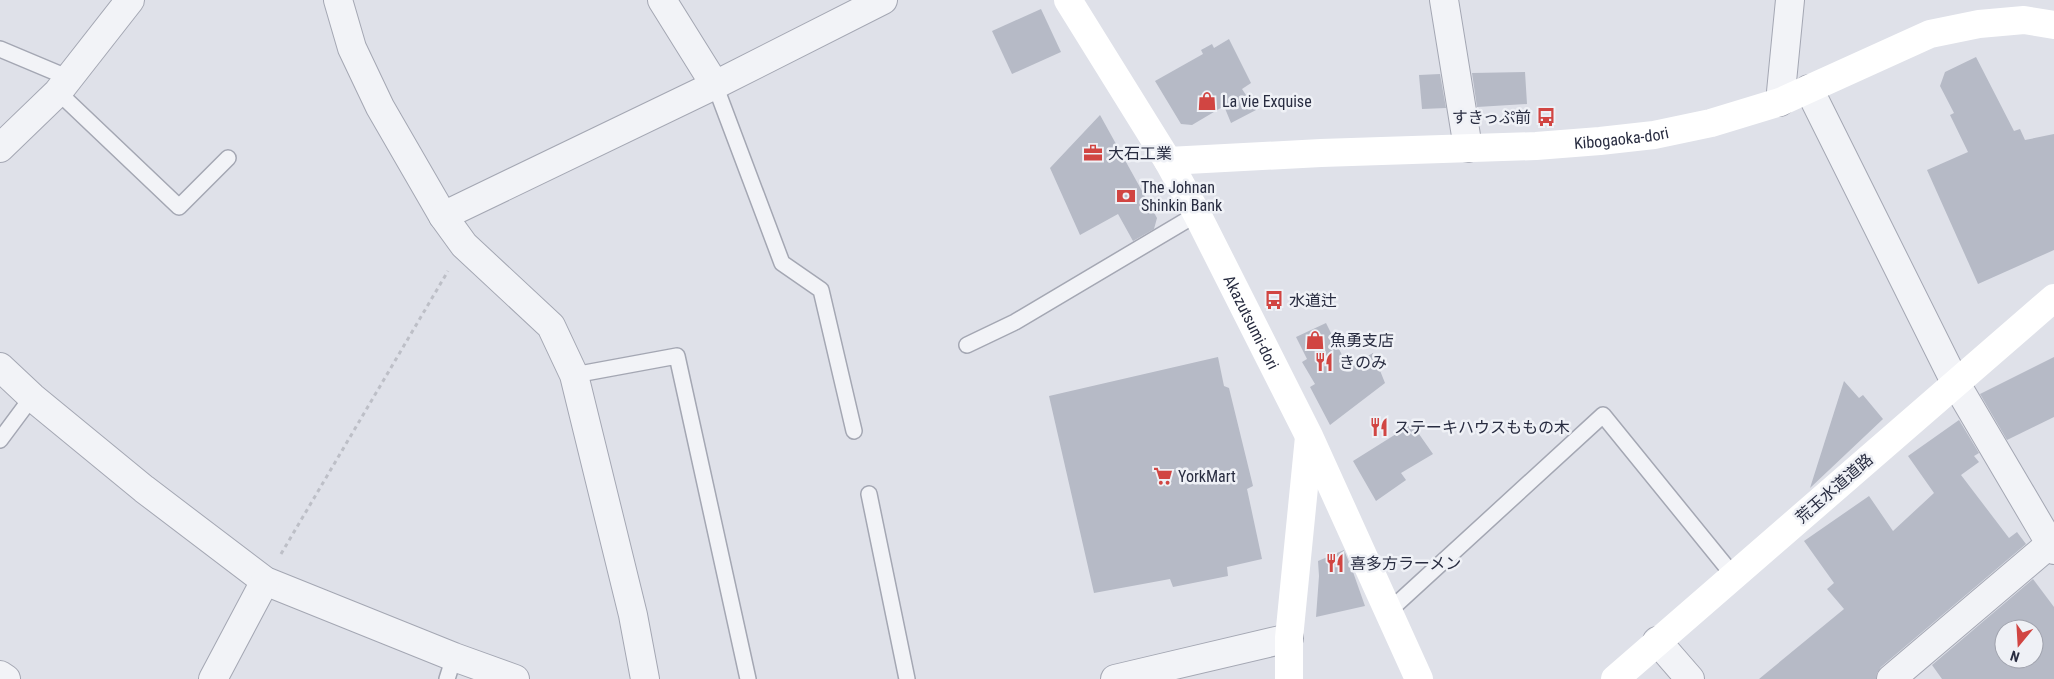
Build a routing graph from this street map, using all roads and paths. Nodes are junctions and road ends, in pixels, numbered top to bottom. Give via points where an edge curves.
1 (130, 0) edge
2 (338, 0) edge
3 (662, 0) edge
4 (883, 0) edge
5 (1444, 0) edge
6 (1790, 0) edge
7 (1070, 1) edge
8 (2054, 24) edge
9 (0, 49) edge
10 (64, 85) junction
11 (715, 85) junction
12 (1809, 89) junction
13 (1780, 102) junction
14 (0, 148) edge
15 (1468, 148) junction
16 (228, 158) dead end
17 (1168, 161) junction
18 (1198, 214) junction
19 (443, 216) junction
20 (464, 245) junction
21 (2054, 298) edge
22 (967, 345) dead end
23 (0, 367) edge
24 (574, 375) junction
25 (1955, 382) junction
26 (32, 397) junction
27 (854, 431) dead end
28 (1309, 436) junction
29 (0, 440) edge
30 (869, 494) dead end
31 (2052, 547) edge
32 (1733, 575) junction
33 (265, 582) junction
34 (1389, 610) junction
35 (1289, 638) junction
36 (1658, 641) junction
37 (451, 668) edge
38 (0, 675) edge
39 (6, 679) edge
40 (213, 679) edge
41 (514, 679) edge
42 (645, 679) edge
43 (748, 679) edge
44 (908, 679) edge
45 (1115, 679) edge
46 (1289, 679) edge
47 (1419, 679) edge
48 (1615, 679) edge
49 (1690, 679) edge
50 (1891, 679) edge

1 - 10 street
2 - 19 street via 352,48 380,107
3 - 11 street
4 - 11 street
5 - 15 street
6 - 13 street
7 - 17 main road, Akazutsumi-dori
8 - 12 main road, Kibogaoka-dori via 2024,20 1979,24 1930,34
9 - 10 lane
10 - 14 street
10 - 16 lane via 179,207
11 - 19 street
11 - 27 lane via 782,263 821,290
12 - 13 main road, Kibogaoka-dori
12 - 25 street
13 - 15 main road, Kibogaoka-dori via 1711,123 1654,134 1536,146
15 - 17 main road, Kibogaoka-dori
17 - 18 main road, Akazutsumi-dori
18 - 22 lane via 1015,322
18 - 28 main road, Akazutsumi-dori
19 - 20 street
20 - 24 street via 551,326
20 - 33 path
21 - 25 main road, 荒玉水道道路
23 - 26 street
24 - 42 street via 633,615
24 - 43 lane via 677,356
25 - 31 street
25 - 32 main road, 荒玉水道道路
26 - 29 lane
26 - 33 street
28 - 34 main road, Akazutsumi-dori
28 - 35 main road
30 - 44 lane
31 - 50 street
32 - 34 lane via 1603,415
32 - 36 main road, 荒玉水道道路
33 - 37 street
33 - 40 street
34 - 47 main road, Akazutsumi-dori
35 - 45 street
35 - 46 main road
36 - 48 main road, 荒玉水道道路
36 - 49 street
37 - 41 street
38 - 39 street

